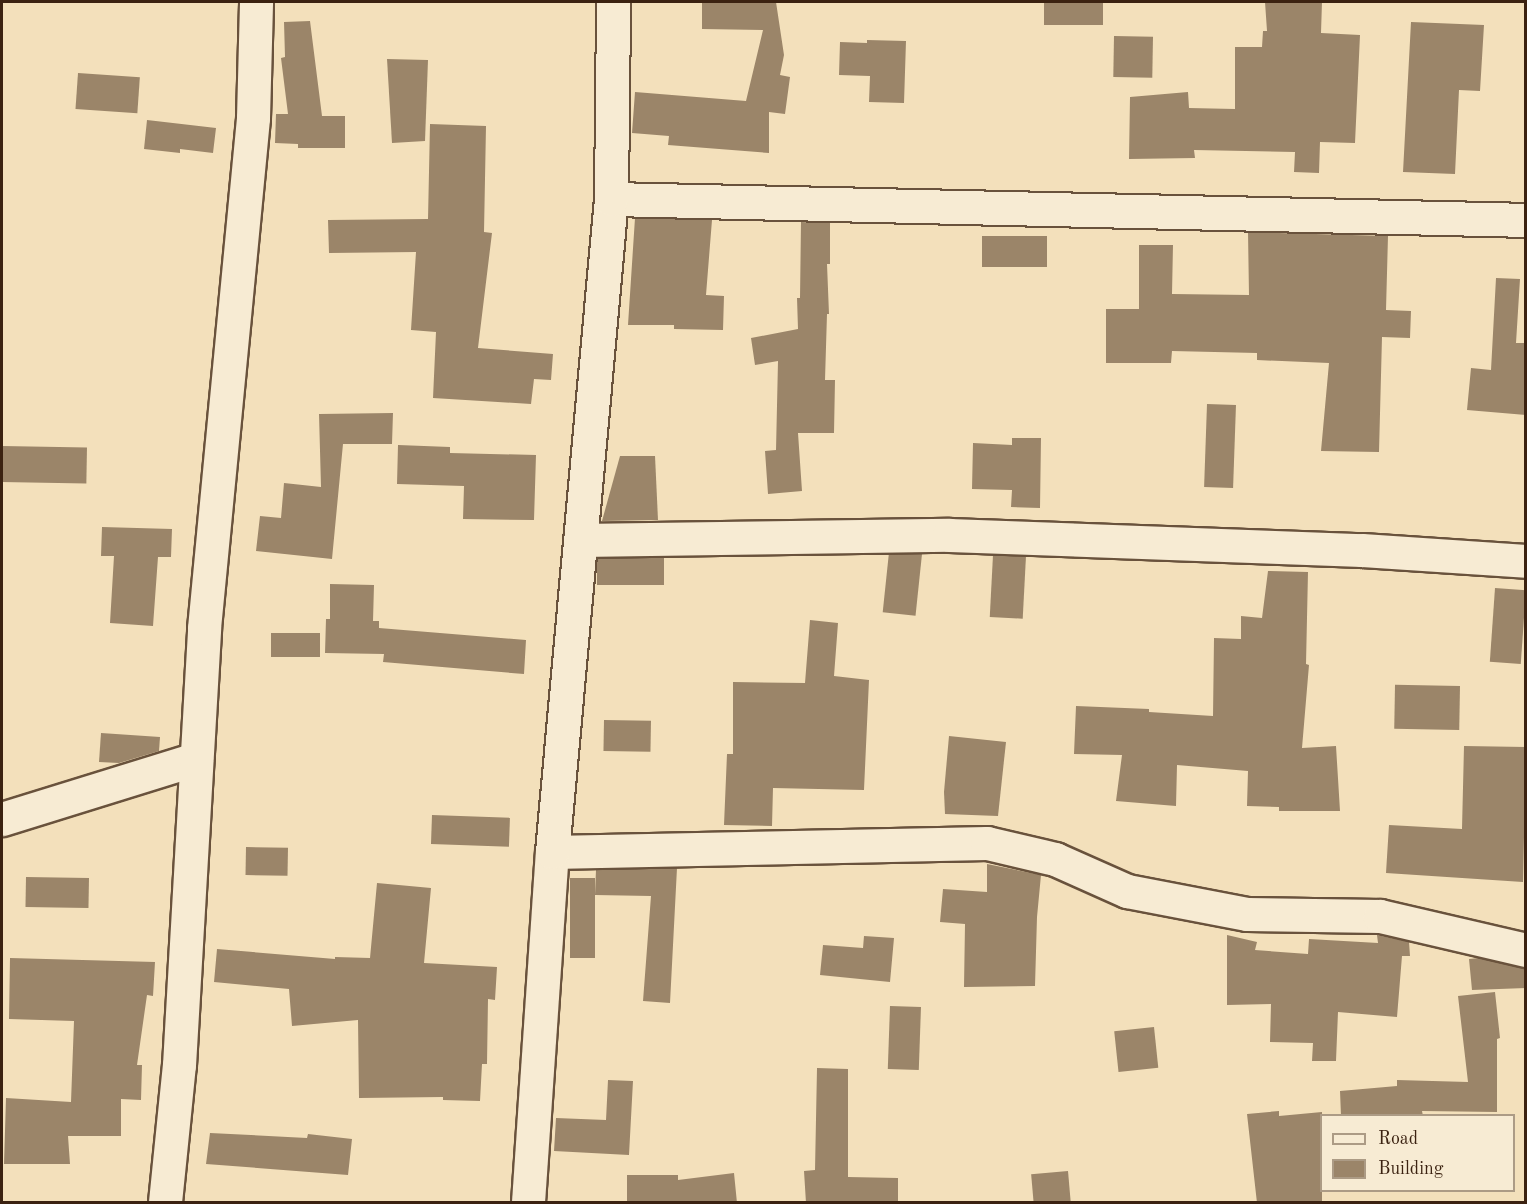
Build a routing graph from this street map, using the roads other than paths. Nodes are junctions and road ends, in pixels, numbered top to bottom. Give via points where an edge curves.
1 (256, 2) edge
2 (614, 2) edge
3 (611, 199) junction
4 (1526, 220) edge
5 (580, 540) junction
6 (1526, 561) edge
7 (196, 759) junction
8 (2, 819) edge
9 (552, 852) junction
10 (1526, 950) edge
11 (165, 1203) edge
12 (528, 1203) edge

1 - 7 street via 253,118 204,628
2 - 3 street
3 - 4 street
3 - 5 street
5 - 6 street via 949,535 1362,550
5 - 9 street
7 - 8 street
7 - 11 street via 179,1065
9 - 10 street via 987,843 1055,859 1126,891 1247,914 1380,916
9 - 12 street

